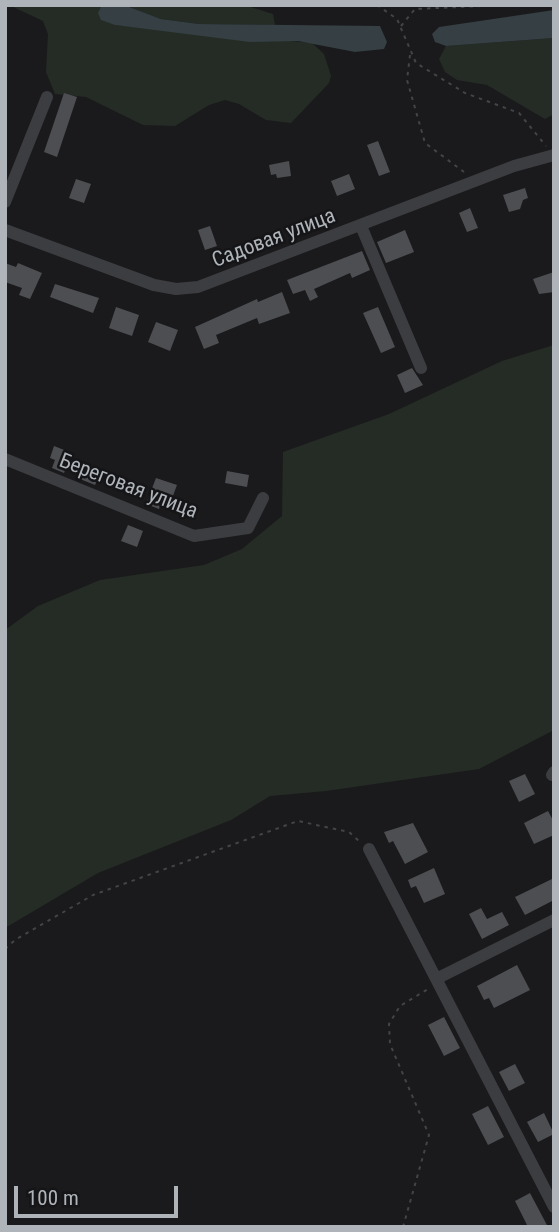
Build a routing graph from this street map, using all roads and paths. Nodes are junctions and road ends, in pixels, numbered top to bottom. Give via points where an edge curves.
1 (377, 5) edge
2 (505, 5) edge
3 (400, 27) junction
4 (410, 55) dead end
5 (47, 97) dead end
6 (553, 155) edge
7 (476, 181) junction
8 (5, 202) edge
9 (360, 226) junction
10 (5, 230) edge
11 (421, 368) dead end
12 (5, 459) edge
13 (263, 498) dead end
14 (369, 849) joint
15 (554, 920) edge
16 (5, 949) edge
17 (439, 980) junction
18 (552, 1199) edge
19 (403, 1227) edge

1 - 3 path via 397,19
2 - 3 path via 415,9
3 - 6 path via 416,63 465,93 519,113
4 - 7 path via 407,80 425,143
5 - 8 street
6 - 7 street, Садовая улица
7 - 9 street, Садовая улица
9 - 10 street, Садовая улица via 220,281 176,289 122,275
9 - 11 street
12 - 13 street, Береговая улица via 194,537 248,528
14 - 16 path via 349,832 298,821 93,895
14 - 17 street
15 - 17 street
17 - 18 street
17 - 19 path via 400,1006 389,1024 390,1044 429,1135

